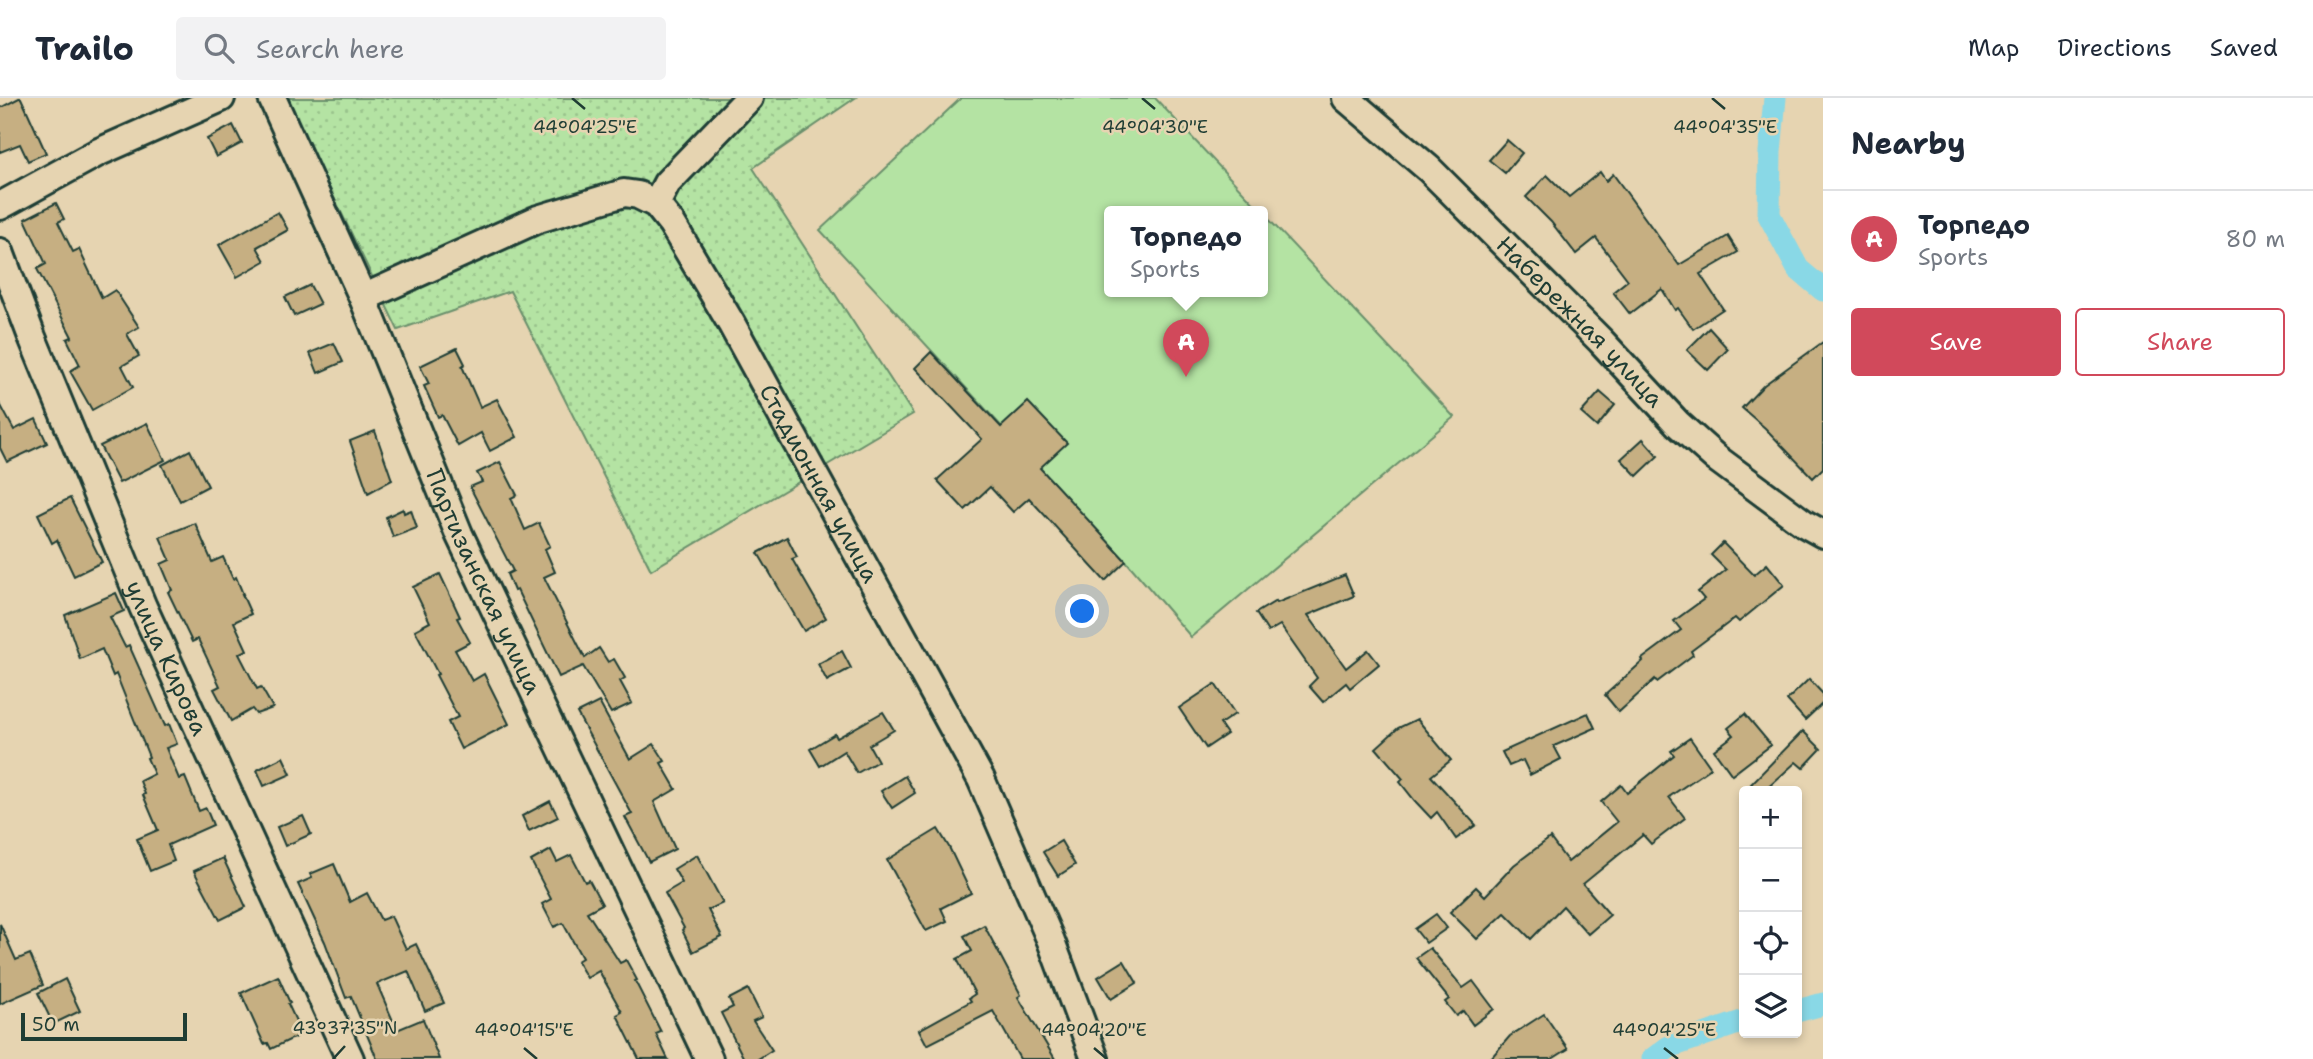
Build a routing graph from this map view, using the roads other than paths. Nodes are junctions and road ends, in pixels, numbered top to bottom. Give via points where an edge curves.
1 (221, 98) edge
2 (272, 98) edge
3 (749, 98) edge
4 (1346, 98) edge
5 (656, 204) junction
6 (0, 205) edge
7 (0, 252) edge
8 (363, 298) junction
9 (1823, 534) edge
10 (351, 1059) edge
11 (709, 1059) edge
12 (1095, 1059) edge

1 - 6 street via 99,152
2 - 8 street, Партизанская улица
3 - 5 street via 667,183
4 - 9 street, Набережная улица via 1429,169 1678,424 1716,458
5 - 8 street via 624,193 538,219
5 - 12 street, Стадионная улица via 731,323 981,779 1051,941
7 - 10 street, улица Кирова via 143,607
8 - 11 street, Партизанская улица via 458,534

